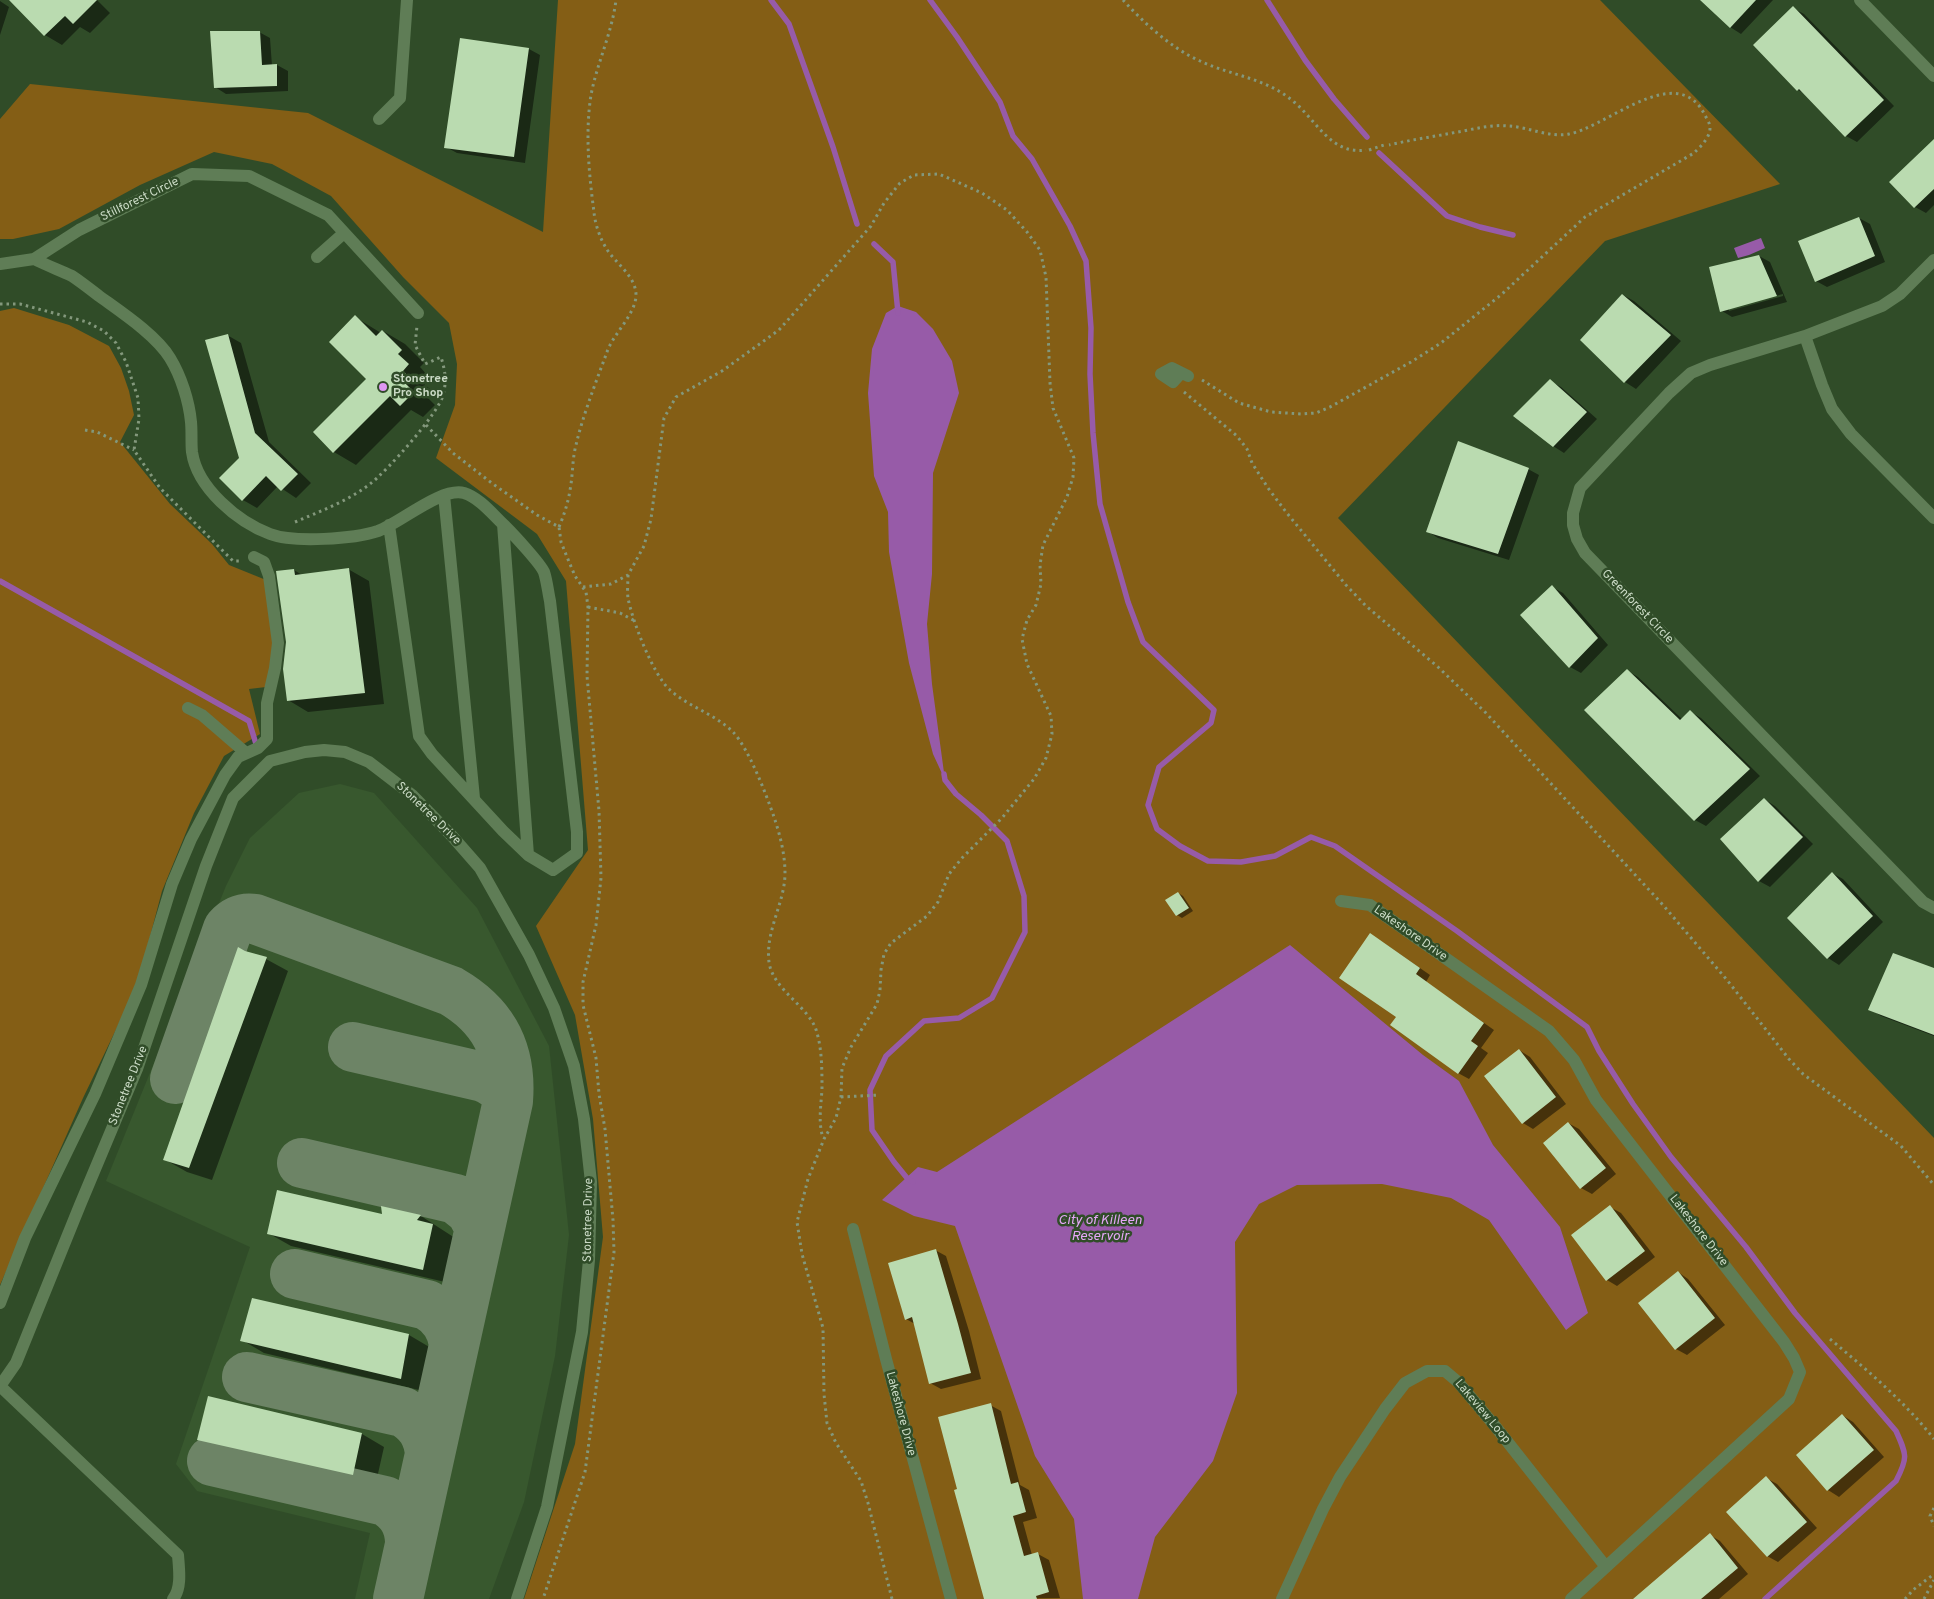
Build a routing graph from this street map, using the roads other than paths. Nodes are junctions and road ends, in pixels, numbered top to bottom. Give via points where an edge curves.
1 (407, 0) edge
2 (1860, 0) edge
3 (1934, 76) edge
4 (379, 119) dead end
5 (344, 233) junction
6 (317, 257) dead end
7 (34, 259) junction
8 (1934, 260) edge
9 (0, 264) edge
10 (418, 313) road end
11 (1806, 336) junction
12 (444, 495) junction
13 (1934, 518) edge
14 (389, 524) junction
15 (503, 524) junction
16 (254, 557) road end
17 (188, 708) dead end
18 (246, 753) junction
19 (474, 798) junction
20 (528, 855) junction
21 (1341, 901) dead end
22 (1934, 908) edge
23 (853, 1229) dead end
24 (0, 1303) edge
25 (0, 1386) edge
26 (1606, 1567) junction
27 (173, 1599) edge
28 (517, 1599) edge
29 (951, 1599) edge
30 (1282, 1599) edge
31 (1571, 1599) edge

1 - 4 street via 400,98
2 - 3 street
5 - 6 street
5 - 7 street, Stillforest Circle via 328,215 249,176 192,174 79,230
5 - 10 street, Stillforest Circle
7 - 9 street, Stillforest Circle
7 - 14 street via 73,277 126,315 170,357 184,392 191,421 192,454 203,482 238,516 271,535 302,540 362,534
8 - 11 street, Greenforest Circle via 1900,294 1882,306
11 - 13 street via 1832,409 1851,434
11 - 22 street, Greenforest Circle via 1710,364 1691,373 1580,488 1573,524 1585,553 1923,902
12 - 14 street
12 - 15 street via 463,493 480,503
12 - 19 street
14 - 19 street via 419,736
15 - 20 street
15 - 20 street via 544,571 577,832 577,853 553,870
16 - 18 street via 264,562 269,576 278,643 266,703 267,739
17 - 18 street via 202,714
18 - 24 street via 238,757 225,775 190,839 137,994 95,1094 25,1238
19 - 20 street
21 - 26 street, Lakeshore Drive via 1370,905 1549,1031 1574,1060 1596,1100 1784,1342 1800,1372 1789,1399
23 - 29 street, Lakeshore Drive
25 - 27 street via 178,1555 179,1577
25 - 28 street, Stonetree Drive via 16,1363 137,1070 206,866 233,798 270,761 305,752 345,752 369,762 412,795 480,868 525,947 554,1008 574,1066 591,1182 589,1260 582,1332 547,1507
26 - 30 street, Lakeview Loop via 1458,1382 1445,1371 1427,1371 1405,1383 1340,1477 1322,1509
26 - 31 street, Lakeshore Drive

